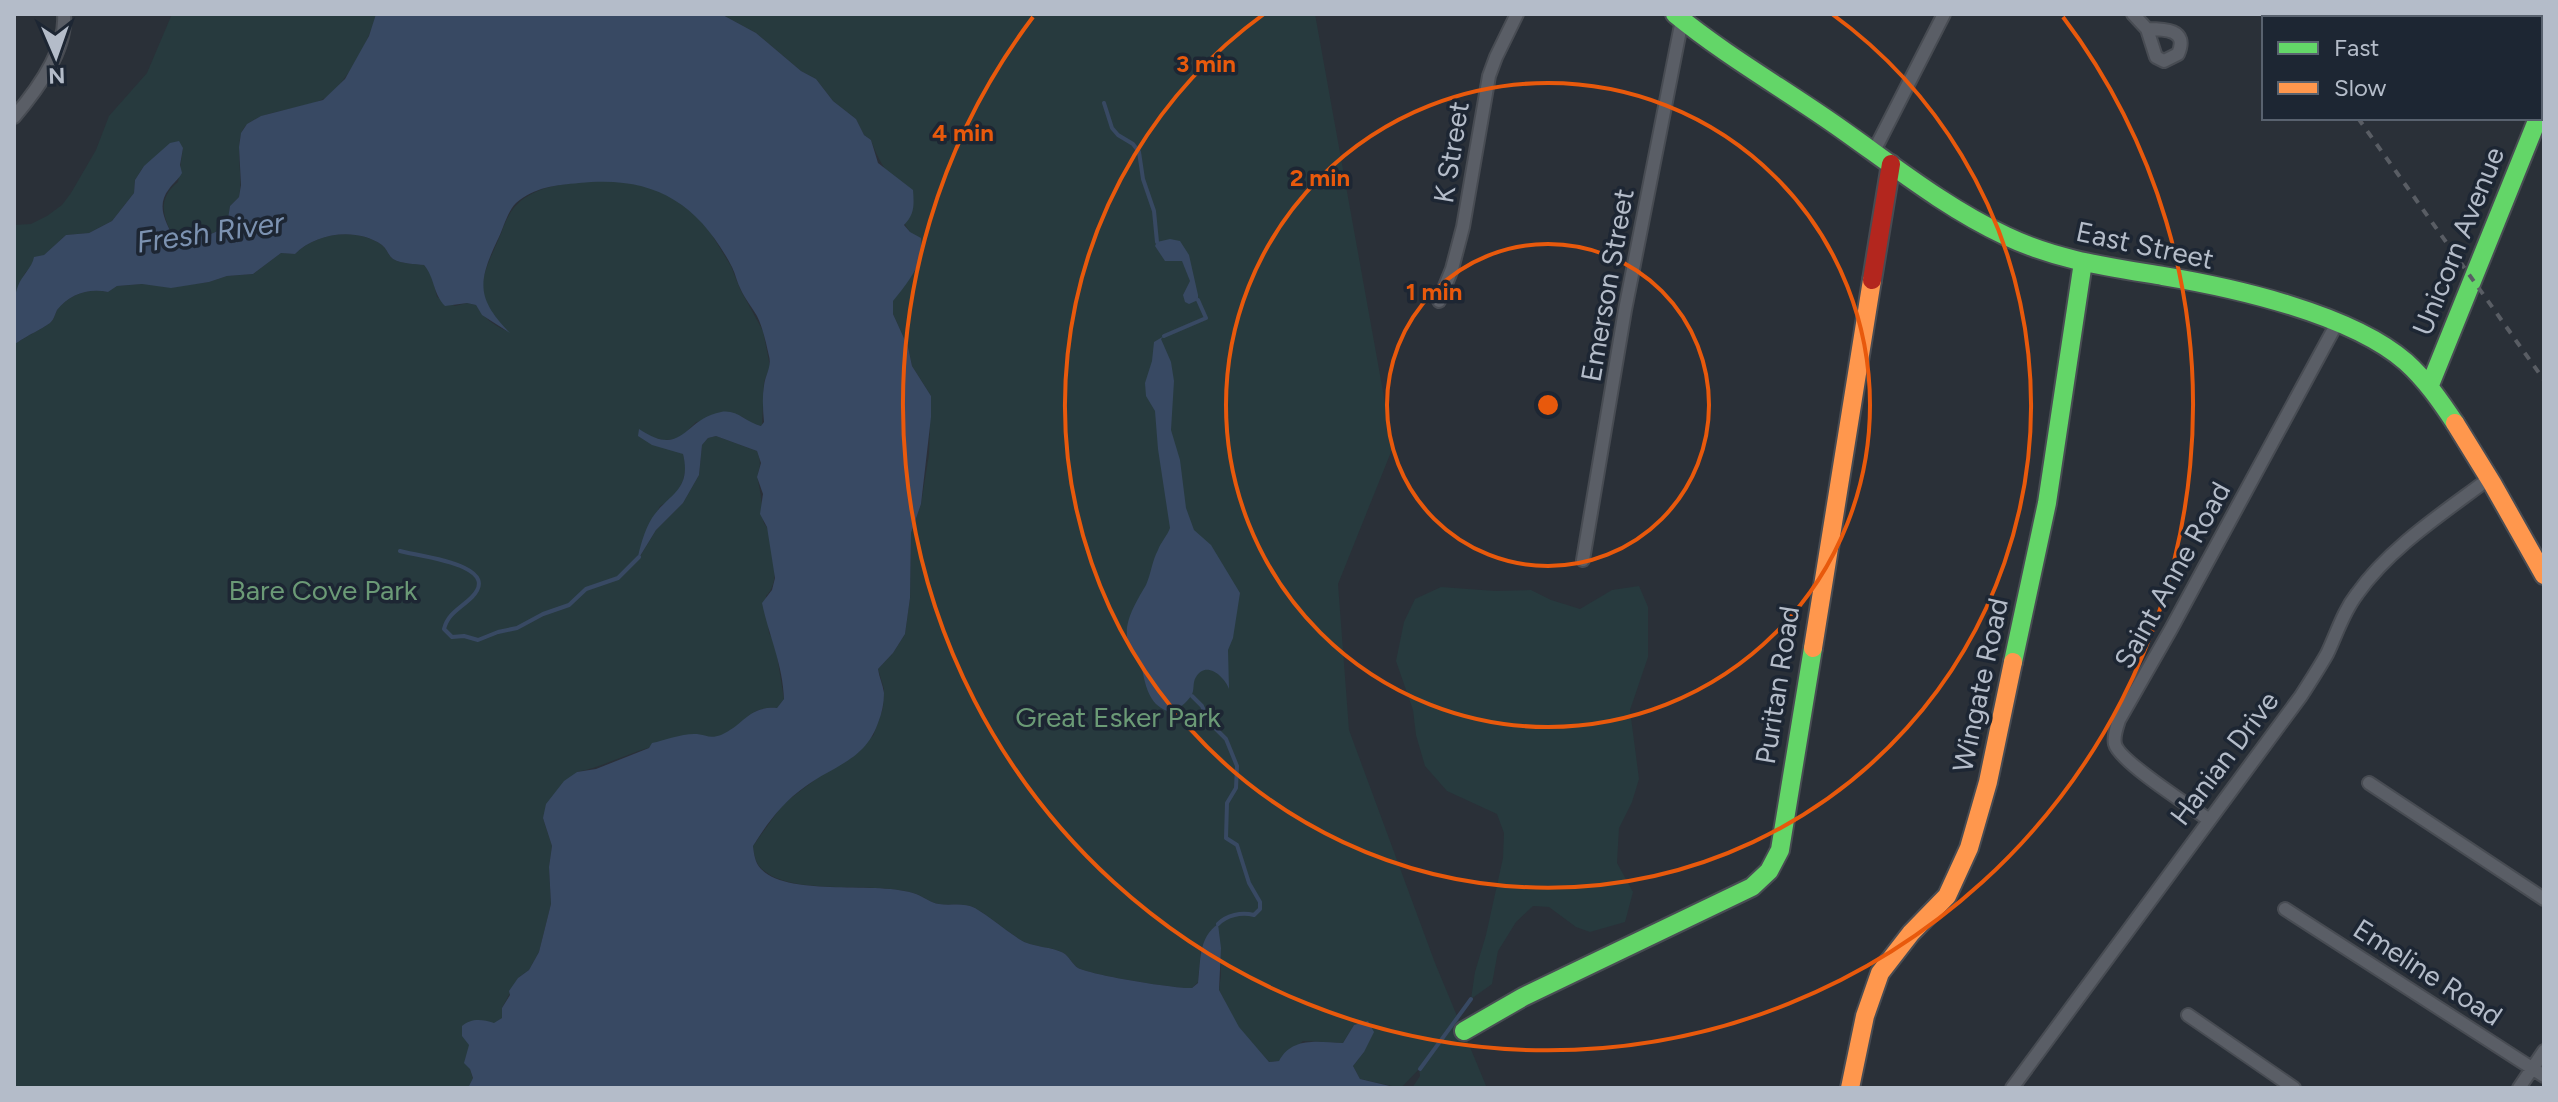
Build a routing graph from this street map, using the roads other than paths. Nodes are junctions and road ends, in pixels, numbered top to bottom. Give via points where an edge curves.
1 (64, 14) edge
2 (1517, 14) edge
3 (1944, 14) edge
4 (2133, 14) edge
5 (1679, 17) edge
6 (2147, 29) dead end
7 (14, 117) edge
8 (2537, 120) edge
9 (1874, 151) junction
10 (1891, 164) junction
11 (2083, 262) junction
12 (1439, 301) dead end
13 (2336, 325) junction
14 (2430, 385) junction
15 (2491, 477) junction
16 (1583, 560) dead end
17 (2544, 575) edge
18 (2369, 783) dead end
19 (2208, 819) junction
20 (2544, 899) edge
21 (2285, 909) dead end
22 (2188, 1015) dead end
23 (1464, 1031) dead end
24 (2544, 1051) edge
25 (2532, 1068) junction
26 (2544, 1076) edge
27 (1850, 1088) edge
28 (2012, 1088) edge
29 (2294, 1088) edge
30 (2519, 1088) edge

1 - 7 street via 57,56
2 - 12 street, K Street via 1489,76 1463,227
3 - 9 street
4 - 6 street
5 - 9 street, East Street
5 - 16 street, Emerson Street
8 - 14 street, Unicorn Avenue
9 - 10 street, East Street
10 - 11 street, East Street via 2002,236
10 - 23 street, Puritan Road via 1775,864 1752,887 1523,997
11 - 13 street, East Street via 2198,283
11 - 27 street, Wingate Road via 2047,503 1988,782 1969,848 1947,896 1880,973
13 - 14 street, East Street via 2395,354
13 - 19 street, Saint Anne Road via 2115,733 2115,745 2125,760
14 - 15 street, East Street
15 - 17 street, East Street
15 - 19 street, Hanian Drive via 2385,562 2359,590 2301,696
18 - 20 street
19 - 28 street, Hanian Drive
21 - 25 street, Emeline Road
22 - 29 street
24 - 25 street
25 - 26 street, Emeline Road
25 - 30 street

